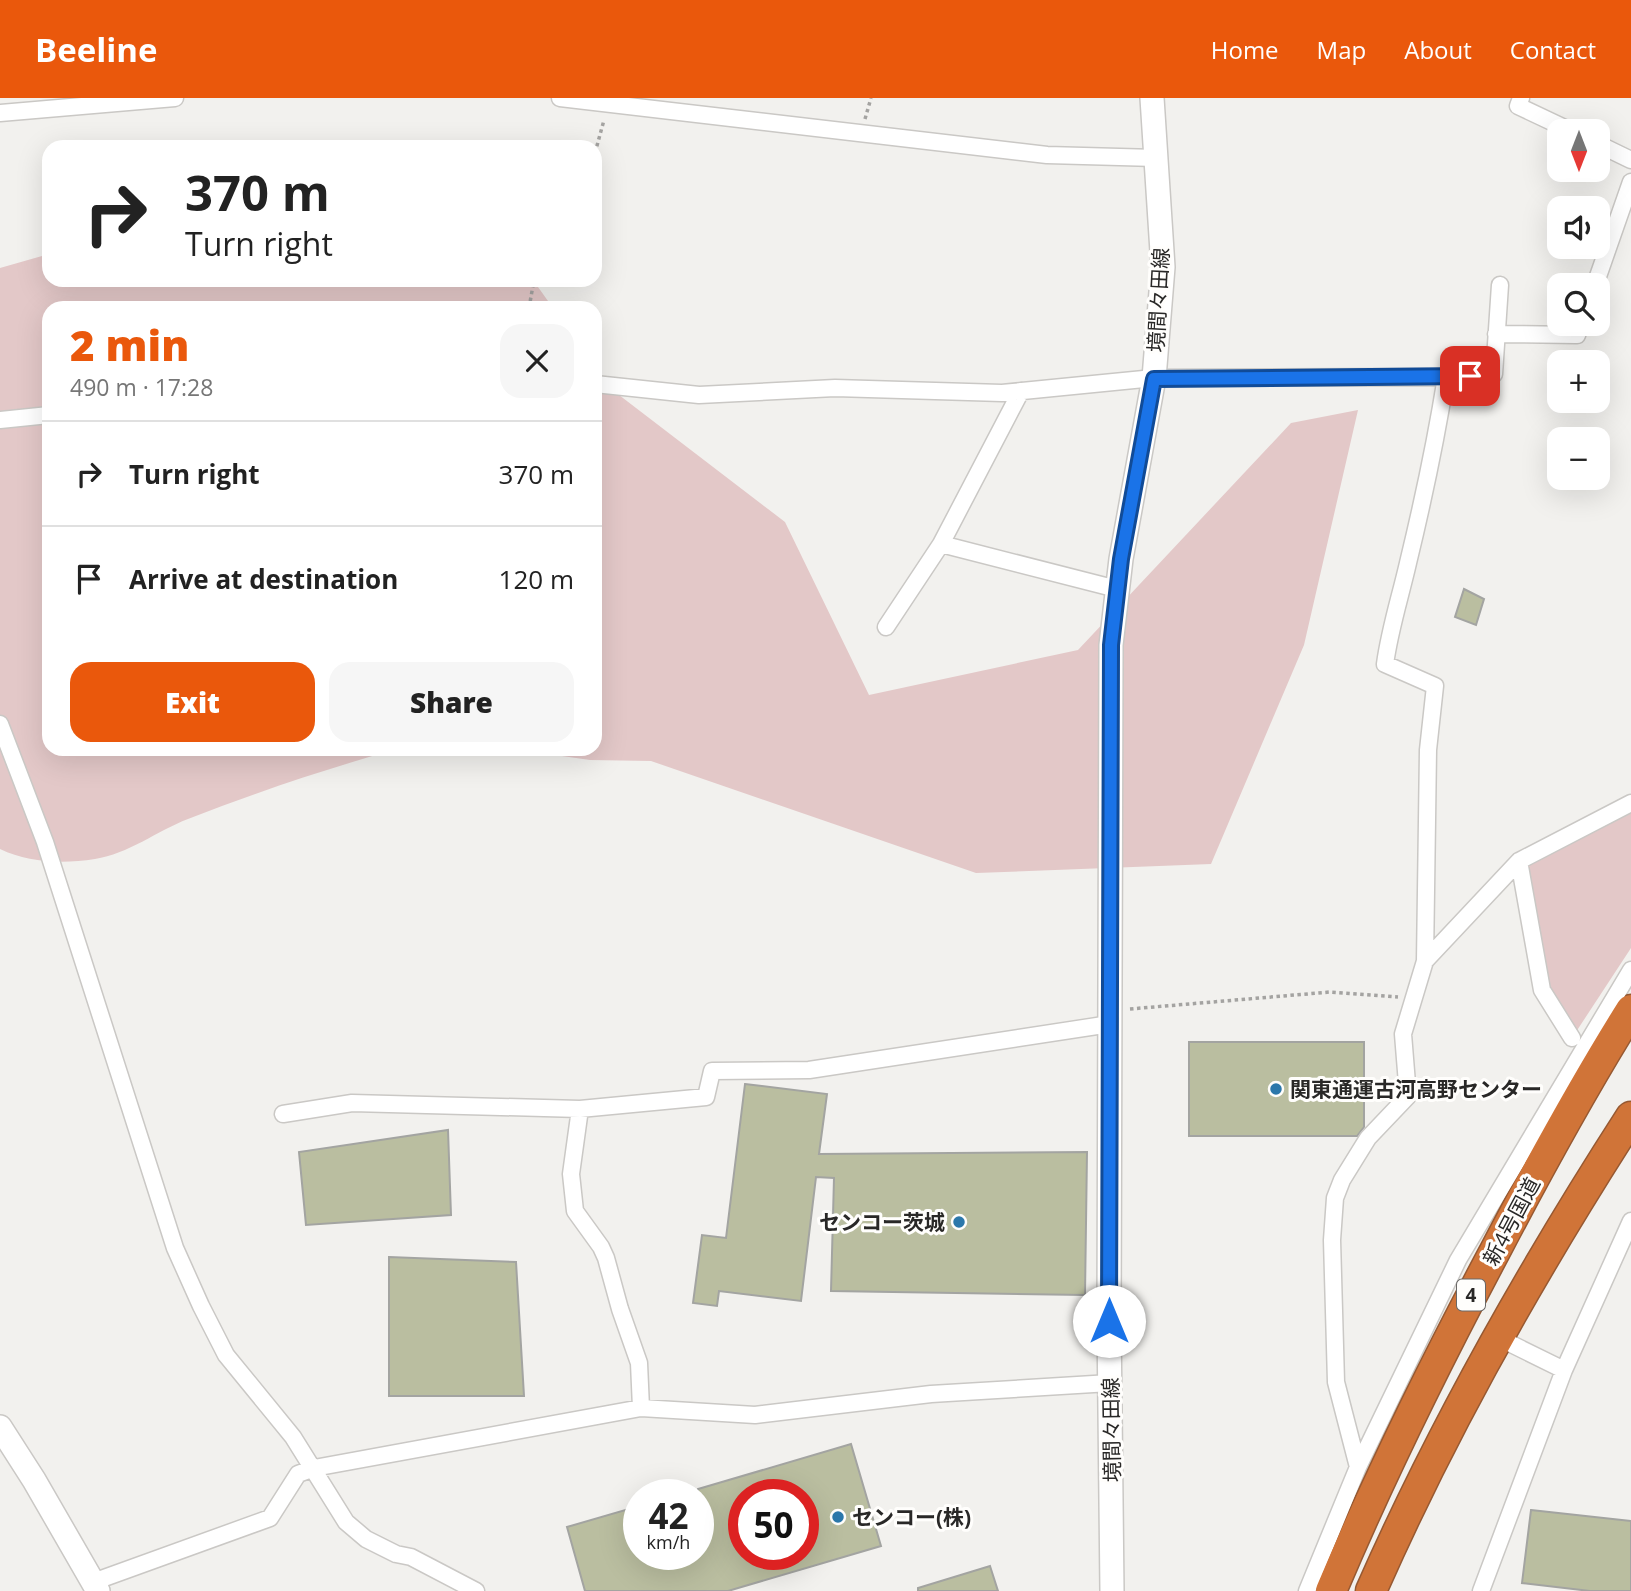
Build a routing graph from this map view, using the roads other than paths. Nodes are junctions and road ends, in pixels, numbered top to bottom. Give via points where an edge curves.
1 (175, 98) edge
2 (560, 98) edge
3 (1152, 98) edge
4 (1521, 98) edge
5 (0, 113) edge
6 (1547, 120) edge
7 (1610, 150) edge
8 (1156, 158) junction
9 (1631, 160) edge
10 (1631, 182) edge
11 (1599, 273) edge
12 (1500, 285) dead end
13 (1496, 334) junction
14 (1547, 335) edge
15 (1446, 377) junction
16 (1154, 379) junction
17 (602, 385) edge
18 (1021, 391) junction
19 (42, 416) edge
20 (0, 420) edge
21 (941, 544) junction
22 (1117, 589) junction
23 (886, 627) dead end
24 (0, 724) edge
25 (1631, 803) edge
26 (1519, 861) junction
27 (1425, 961) junction
28 (1631, 970) edge
29 (1631, 1010) edge
30 (1110, 1017) junction
31 (1572, 1038) dead end
32 (580, 1109) junction
33 (283, 1114) dead end
34 (1631, 1116) edge
35 (1631, 1221) edge
36 (1497, 1337) junction
37 (1564, 1370) junction
38 (1110, 1383) junction
39 (641, 1408) junction
40 (3, 1438) edge
41 (1358, 1467) junction
42 (314, 1468) junction
43 (96, 1587) edge
44 (476, 1591) edge
45 (1112, 1591) edge
46 (1307, 1591) edge
47 (1331, 1591) edge
48 (1371, 1591) edge
49 (1481, 1591) edge

1 - 5 street
2 - 8 street via 1047,155
3 - 8 main road, 境間々田線
4 - 6 street via 1518,106
7 - 9 street
8 - 16 main road, 境間々田線 via 1163,267
10 - 11 street
12 - 13 street
13 - 14 street
13 - 15 street via 1494,374
15 - 16 street
15 - 27 street via 1433,459 1389,629 1385,664 1435,686 1428,750
16 - 18 street
16 - 22 main road, 境間々田線
17 - 18 street via 699,395 835,388
18 - 21 street
19 - 20 street
21 - 22 street
21 - 23 street
22 - 30 main road, 境間々田線 via 1111,645
24 - 42 street via 45,842 175,1248 226,1355
25 - 26 street
26 - 27 street
26 - 31 street via 1542,990
27 - 41 street via 1403,1034 1408,1096 1368,1138 1335,1198 1336,1382
28 - 41 street via 1458,1260
29 - 47 highway, 新4号国道 / 4 via 1454,1328
30 - 32 street via 809,1070 712,1072 706,1097
30 - 38 main road, 境間々田線
32 - 33 street via 352,1103
32 - 39 street via 571,1174 575,1211 606,1258 639,1363
34 - 36 highway, 新4号国道 / 4
35 - 37 street
36 - 37 street
36 - 48 highway, 新4号国道 / 4 via 1435,1454
37 - 49 street
38 - 39 street via 930,1394 755,1415
38 - 45 main road, 境間々田線
39 - 42 street
40 - 43 main road via 34,1480
41 - 46 street
42 - 43 street via 298,1474 270,1518
42 - 44 street via 346,1522 366,1539

